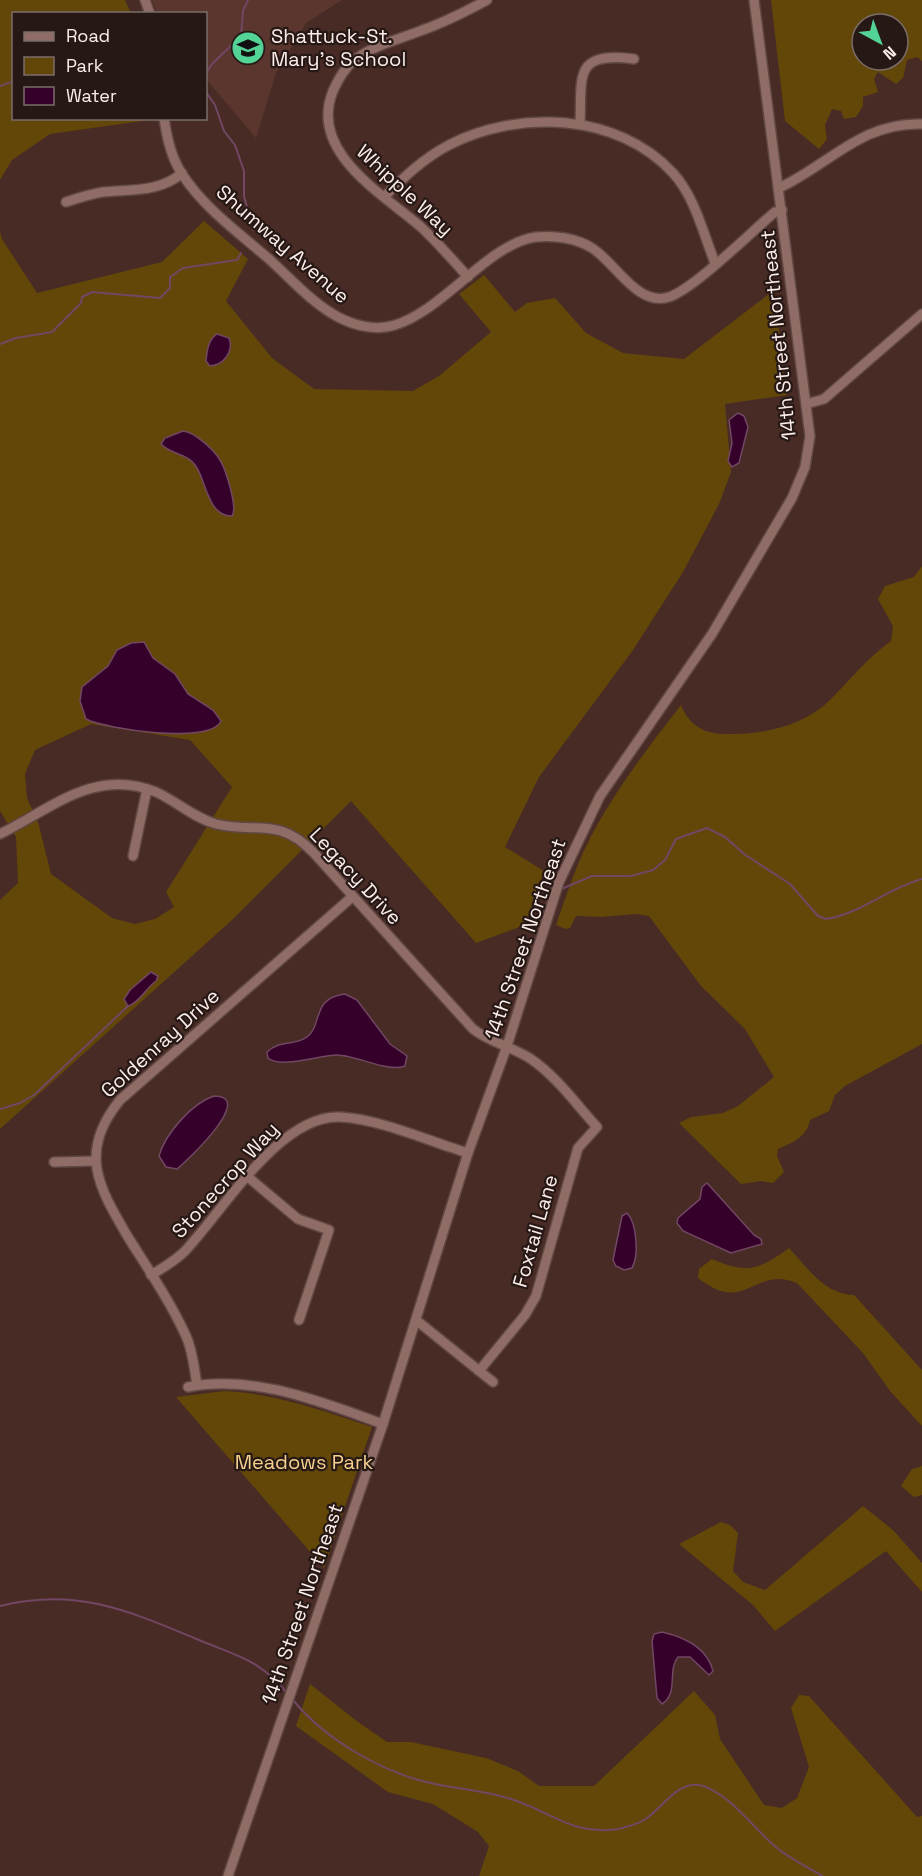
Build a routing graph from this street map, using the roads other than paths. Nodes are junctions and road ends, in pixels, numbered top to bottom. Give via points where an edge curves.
1 (487, 0) edge
2 (754, 0) edge
3 (634, 59) dead end
4 (164, 120) edge
5 (580, 124) junction
6 (921, 124) edge
7 (182, 173) junction
8 (779, 188) junction
9 (385, 196) junction
10 (66, 202) dead end
11 (782, 210) junction
12 (715, 263) junction
13 (468, 277) junction
14 (922, 314) edge
15 (806, 404) junction
16 (147, 789) junction
17 (0, 834) edge
18 (133, 856) dead end
19 (352, 897) junction
20 (507, 1046) junction
21 (597, 1127) joint
22 (468, 1153) junction
23 (95, 1161) junction
24 (54, 1162) dead end
25 (248, 1177) junction
26 (151, 1275) junction
27 (299, 1320) dead end
28 (416, 1320) junction
29 (479, 1371) junction
30 (493, 1382) dead end
31 (383, 1424) junction
32 (228, 1876) edge

1 - 9 street, Whipple Way via 370,51 348,66 341,76 330,99 335,145 350,166
2 - 8 street, 14th Street Northeast
3 - 5 street via 606,57 586,65
4 - 7 street, Shumway Avenue via 171,155
5 - 9 street via 520,124 470,136 430,156
5 - 12 street via 624,136 674,174 687,191
6 - 8 street via 883,128 856,140
7 - 10 street via 143,191 102,192
7 - 13 street, Shumway Avenue via 207,204 314,300 351,323 374,327 398,324 425,310
8 - 11 street, 14th Street Northeast
9 - 13 street, Whipple Way
11 - 12 street, Shumway Avenue
11 - 15 street, 14th Street Northeast
12 - 13 street, Shumway Avenue via 686,289 666,298 654,297 636,289 592,248 548,236 519,241
14 - 15 street via 824,399
15 - 20 street, 14th Street Northeast via 808,450 792,498 712,634 588,817 559,882
16 - 17 street, Legacy Drive via 120,784 83,789
16 - 18 street
16 - 19 street, Legacy Drive via 207,822 290,833 313,852
19 - 20 street, Legacy Drive via 473,1029 488,1040
19 - 23 street, Goldenray Drive via 120,1100 100,1130
20 - 21 street, Legacy Drive via 544,1069
20 - 22 street, 14th Street Northeast
21 - 29 street, Foxtail Lane via 578,1148 536,1296
22 - 25 street, Stonecrop Way via 359,1119 332,1117 296,1129
22 - 28 street, 14th Street Northeast
23 - 24 street
23 - 26 street, Goldenray Drive via 101,1189
25 - 26 street, Stonecrop Way via 184,1251
25 - 27 street via 298,1219 329,1230
26 - 31 street, Goldenray Drive via 186,1337 192,1386 250,1384
28 - 29 street
28 - 31 street, 14th Street Northeast
29 - 30 street
31 - 32 street, 14th Street Northeast

